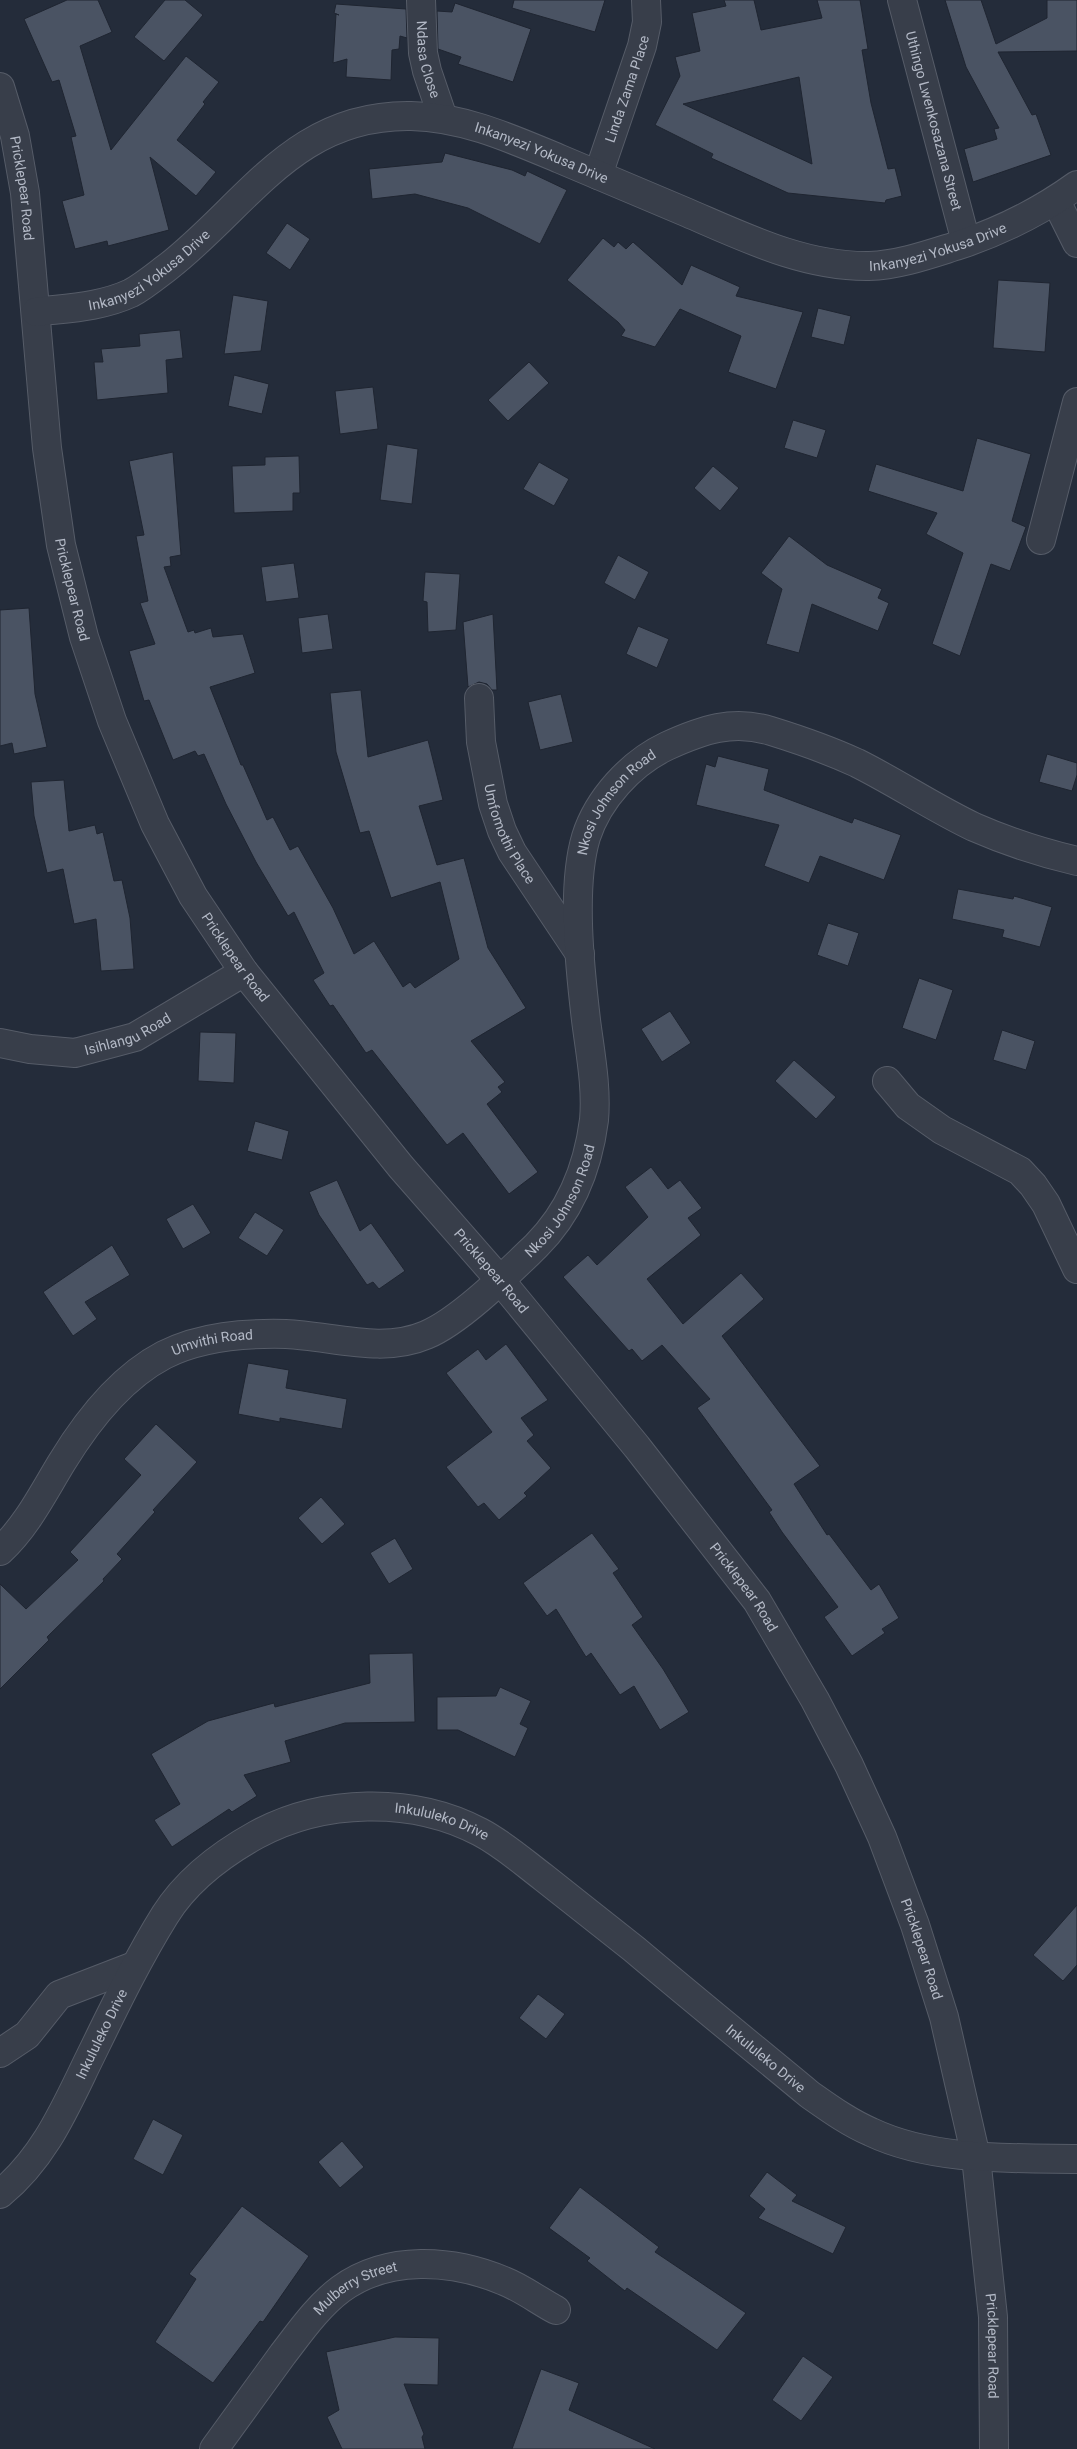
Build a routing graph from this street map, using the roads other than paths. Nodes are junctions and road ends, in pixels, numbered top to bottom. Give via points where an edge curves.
1 (421, 0) edge
2 (646, 0) edge
3 (902, 0) edge
4 (0, 87) edge
5 (443, 118) junction
6 (598, 175) junction
7 (1066, 193) edge
8 (966, 242) junction
9 (1077, 243) edge
10 (36, 312) junction
11 (1077, 402) edge
12 (1041, 540) dead end
13 (479, 698) dead end
14 (1077, 861) edge
15 (580, 954) junction
16 (244, 972) junction
17 (0, 1043) edge
18 (887, 1081) dead end
19 (1077, 1269) edge
20 (500, 1280) junction
21 (0, 1551) edge
22 (134, 1966) junction
23 (0, 2053) edge
24 (976, 2157) junction
25 (1077, 2159) edge
26 (0, 2194) edge
27 (556, 2310) dead end
28 (214, 2449) edge
29 (994, 2449) edge

1 - 5 street, Ndasa Close via 427,71
2 - 6 street, Linda Zama Place via 647,22 642,46
3 - 8 street, Uthingo Lwenkosazana Street
4 - 10 street, Pricklepear Road via 15,136 25,193
5 - 6 street, Inkanyezi Yokusa Drive via 509,138
5 - 10 street, Inkanyezi Yokusa Drive via 375,118 312,140 289,155 184,254 134,291 108,303
6 - 8 street, Inkanyezi Yokusa Drive via 745,238 792,255 832,264 871,266 909,260
7 - 8 street, Inkanyezi Yokusa Drive via 1001,229
7 - 9 street
10 - 16 street, Pricklepear Road via 47,448 61,545 84,637 112,722 155,824 193,896
11 - 12 street
13 - 15 street, Umfomothi Place via 481,742 493,804 502,831 512,852
14 - 15 street, Nkosi Johnson Road via 976,828 855,763 801,740 740,725 720,726 654,752 621,780 601,806 587,835 581,864
15 - 20 street, Nkosi Johnson Road via 594,1078 594,1117 587,1157 564,1212 540,1242
16 - 17 street, Isihlangu Road via 135,1037 75,1053
16 - 20 street, Pricklepear Road via 401,1167
18 - 19 street via 908,1106 942,1130 1020,1171 1046,1204
20 - 21 street, Umvithi Road via 460,1314 427,1335 400,1342 362,1343 286,1334 228,1336 186,1344 158,1358 130,1378 86,1426 35,1508
20 - 24 street, Pricklepear Road via 757,1601 815,1700 882,1837 915,1925 944,2017
22 - 23 street via 59,1995 28,2034
22 - 24 street, Inkululeko Drive via 186,1886 249,1839 275,1825 312,1813 378,1806 413,1811 450,1820 507,1848 809,2094 844,2118 871,2133 905,2144
22 - 26 street, Inkululeko Drive via 60,2118 21,2177
24 - 25 street, Inkululeko Drive
24 - 29 street, Pricklepear Road via 993,2317
27 - 28 street, Mulberry Street via 504,2281 464,2268 431,2262 368,2274 341,2289 316,2313

